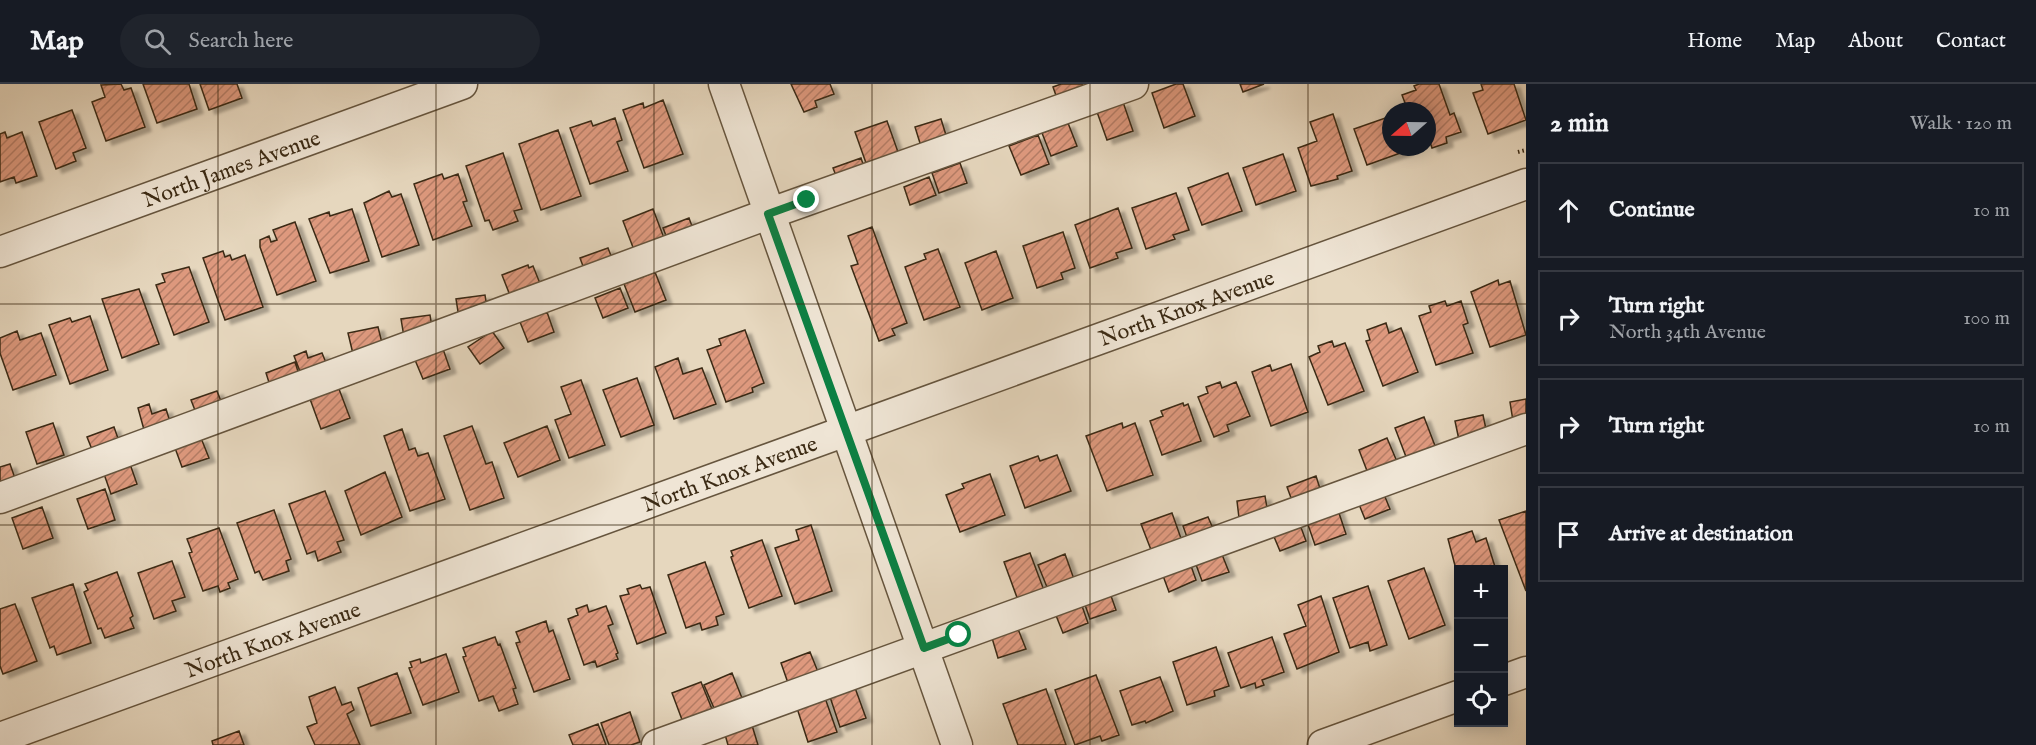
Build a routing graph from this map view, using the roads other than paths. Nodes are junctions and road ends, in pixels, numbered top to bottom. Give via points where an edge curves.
1 (462, 84) edge
2 (724, 84) edge
3 (1133, 84) edge
4 (1526, 184) edge
5 (768, 214) junction
6 (0, 252) edge
7 (1526, 429) edge
8 (847, 431) junction
9 (0, 498) edge
10 (924, 648) junction
11 (1526, 672) edge
12 (1508, 678) edge
13 (1454, 697) edge
14 (0, 738) edge
15 (657, 745) edge
16 (957, 745) edge
17 (1323, 745) edge

1 - 6 street, North James Avenue
2 - 5 street
3 - 5 street
4 - 8 street, North Knox Avenue
5 - 8 street
5 - 9 street
7 - 10 street
8 - 10 street
8 - 14 street, North Knox Avenue
10 - 15 street
10 - 16 street
11 - 12 street
13 - 17 street

